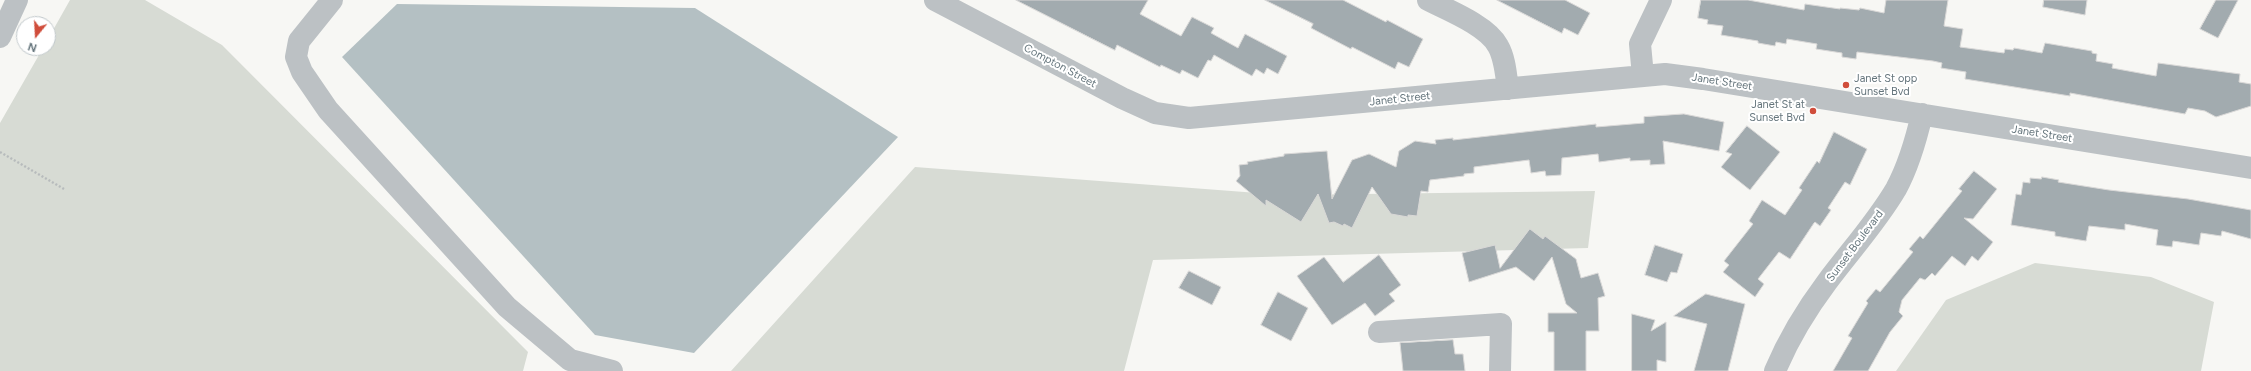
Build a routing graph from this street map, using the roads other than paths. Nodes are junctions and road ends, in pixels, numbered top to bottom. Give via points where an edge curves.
1 (17, 0) edge
2 (332, 0) edge
3 (935, 0) edge
4 (1428, 0) edge
5 (1661, 0) edge
6 (0, 37) edge
7 (1643, 76) junction
8 (1508, 89) junction
9 (1922, 114) junction
10 (1189, 118) joint
11 (2251, 168) edge
12 (1378, 332) dead end
13 (612, 371) edge
14 (1500, 371) edge
15 (1774, 371) edge

1 - 6 street
2 - 13 street via 299,41 296,57 302,72 328,110 507,307 570,360
3 - 10 street, Compton Street via 1122,98 1155,113
4 - 8 street via 1483,30 1498,45
5 - 7 street via 1640,44
7 - 8 street, Janet Street
7 - 9 street, Janet Street via 1684,76
8 - 10 street, Janet Street
9 - 11 street, Janet Street
9 - 15 street, Sunset Boulevard via 1915,142 1896,188 1869,229 1803,317
12 - 14 street via 1501,324

